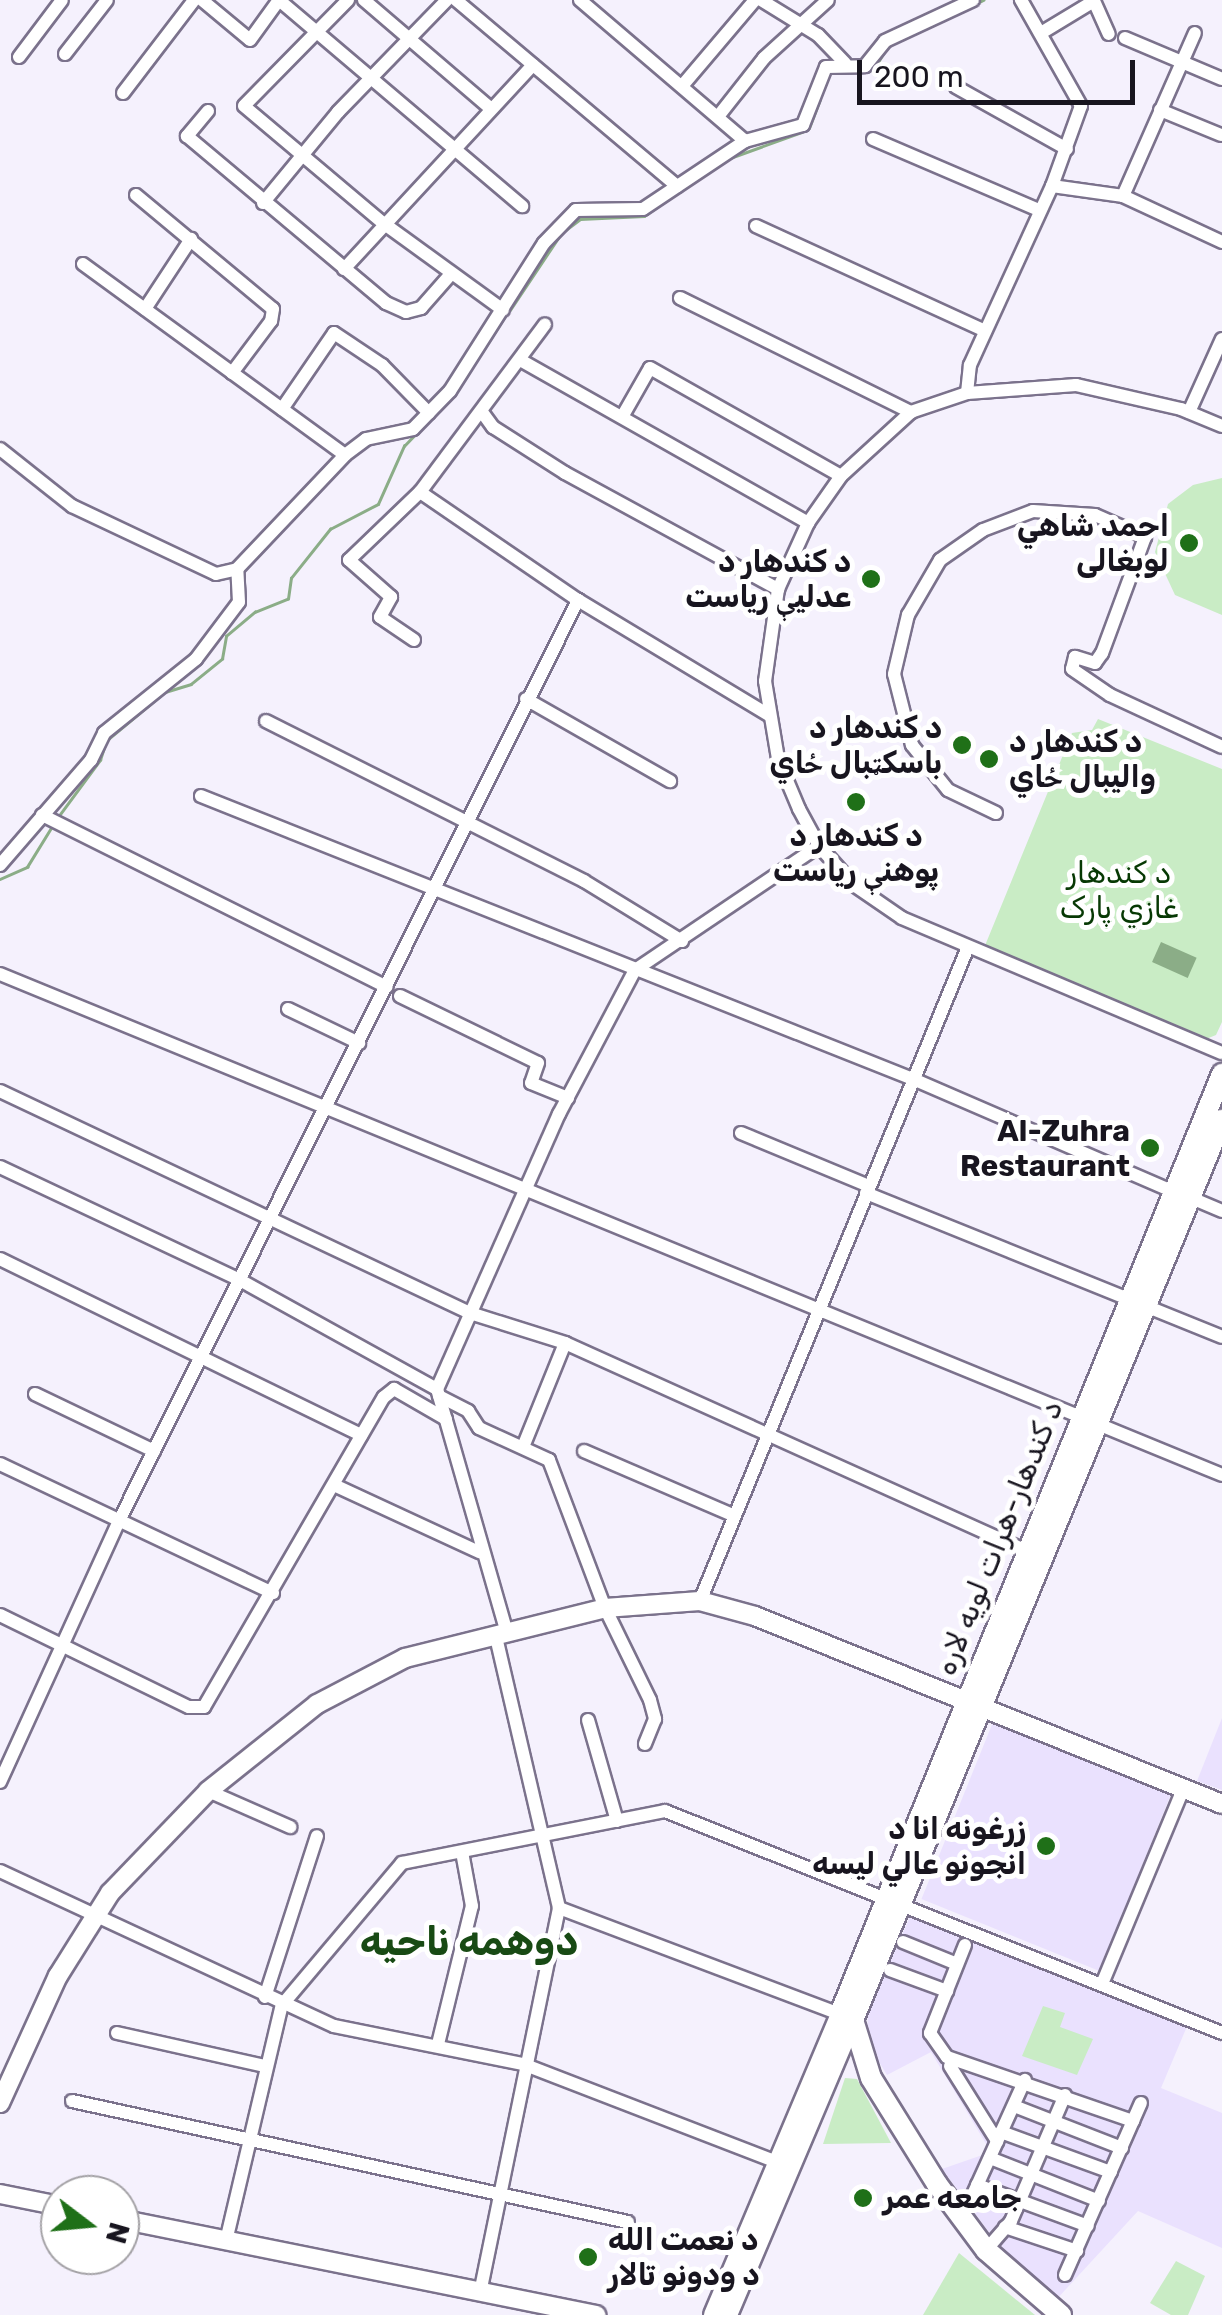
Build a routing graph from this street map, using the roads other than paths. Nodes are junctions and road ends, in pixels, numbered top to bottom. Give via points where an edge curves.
1 (62, 0) edge
2 (107, 0) edge
3 (194, 0) edge
4 (202, 0) edge
5 (279, 0) edge
6 (348, 0) edge
7 (364, 0) edge
8 (448, 0) edge
9 (456, 0) edge
10 (580, 0) edge
11 (758, 0) edge
12 (828, 0) edge
13 (974, 0) edge
14 (1021, 0) edge
15 (800, 28) junction
16 (318, 32) junction
17 (1194, 32) dead end
18 (1042, 34) junction
19 (1109, 34) dead end
20 (409, 38) junction
21 (1125, 38) dead end
22 (65, 54) dead end
23 (19, 57) dead end
24 (845, 63) junction
25 (1181, 63) junction
26 (533, 66) junction
27 (372, 79) junction
28 (1222, 79) edge
29 (682, 86) junction
30 (956, 87) dead end
31 (122, 93) dead end
32 (491, 109) junction
33 (1160, 110) junction
34 (208, 111) dead end
35 (720, 114) junction
36 (1221, 135) edge
37 (873, 140) dead end
38 (745, 142) junction
39 (453, 148) junction
40 (1067, 149) junction
41 (304, 151) junction
42 (677, 186) junction
43 (1052, 186) junction
44 (136, 195) dead end
45 (1123, 196) junction
46 (262, 203) junction
47 (522, 206) dead end
48 (1039, 210) junction
49 (383, 223) junction
50 (756, 226) dead end
51 (191, 239) junction
52 (1222, 242) edge
53 (83, 264) dead end
54 (344, 268) junction
55 (450, 274) junction
56 (680, 298) dead end
57 (145, 309) junction
58 (503, 310) junction
59 (545, 324) dead end
60 (985, 330) junction
61 (1222, 339) edge
62 (522, 361) junction
63 (232, 373) junction
64 (967, 392) junction
65 (282, 409) junction
66 (429, 412) junction
67 (482, 412) junction
68 (910, 412) junction
69 (1189, 412) junction
70 (622, 417) junction
71 (1222, 426) edge
72 (0, 449) edge
73 (345, 455) junction
74 (841, 476) junction
75 (420, 492) junction
76 (808, 523) junction
77 (237, 569) junction
78 (778, 590) junction
79 (578, 600) junction
80 (414, 640) dead end
81 (526, 699) junction
82 (768, 715) junction
83 (266, 721) dead end
84 (1222, 747) edge
85 (670, 781) dead end
86 (201, 796) dead end
87 (996, 814) dead end
88 (50, 819) junction
89 (467, 820) junction
90 (819, 846) junction
91 (0, 865) edge
92 (434, 886) junction
93 (682, 940) junction
94 (968, 946) junction
95 (635, 970) junction
96 (0, 974) edge
97 (388, 987) junction
98 (400, 996) dead end
99 (288, 1008) dead end
100 (359, 1043) junction
101 (1222, 1052) edge
102 (1222, 1074) edge
103 (913, 1080) junction
104 (0, 1092) edge
105 (568, 1098) junction
106 (328, 1106) junction
107 (1222, 1120) edge
108 (741, 1133) dead end
109 (0, 1167) edge
110 (526, 1188) junction
111 (868, 1189) junction
112 (1183, 1198) junction
113 (1222, 1212) edge
114 (271, 1219) junction
115 (0, 1259) edge
116 (240, 1280) junction
117 (1137, 1303) junction
118 (816, 1312) junction
119 (470, 1313) junction
120 (1222, 1337) edge
121 (565, 1344) junction
122 (202, 1358) junction
123 (438, 1393) junction
124 (35, 1394) dead end
125 (446, 1418) junction
126 (1089, 1421) junction
127 (361, 1435) junction
128 (768, 1436) junction
129 (523, 1447) junction
130 (154, 1451) junction
131 (584, 1451) dead end
132 (0, 1464) edge
133 (1222, 1475) edge
134 (334, 1484) junction
135 (735, 1516) junction
136 (120, 1519) junction
137 (479, 1552) junction
138 (1035, 1555) junction
139 (273, 1593) junction
140 (700, 1601) junction
141 (606, 1608) junction
142 (0, 1615) edge
143 (502, 1635) junction
144 (64, 1646) junction
145 (972, 1704) junction
146 (588, 1720) dead end
147 (646, 1744) dead end
148 (0, 1782) edge
149 (1183, 1789) junction
150 (208, 1791) junction
151 (1222, 1804) edge
152 (618, 1820) junction
153 (290, 1827) dead end
154 (316, 1836) dead end
155 (539, 1839) junction
156 (462, 1852) junction
157 (0, 1871) edge
158 (894, 1900) junction
159 (559, 1908) junction
160 (97, 1913) junction
161 (904, 1942) dead end
162 (964, 1945) dead end
163 (957, 1964) junction
164 (890, 1970) dead end
165 (1102, 1984) junction
166 (946, 1990) junction
167 (265, 1997) junction
168 (282, 2005) junction
169 (847, 2017) junction
170 (117, 2033) dead end
171 (1222, 2034) edge
172 (438, 2044) junction
173 (524, 2064) junction
174 (265, 2066) junction
175 (950, 2066) dead end
176 (1025, 2080) junction
177 (1064, 2095) junction
178 (72, 2101) dead end
179 (0, 2103) edge
180 (1141, 2103) dead end
181 (1014, 2106) junction
182 (1053, 2121) junction
183 (1134, 2121) junction
184 (252, 2136) junction
185 (1000, 2137) junction
186 (1042, 2146) junction
187 (1122, 2148) junction
188 (990, 2158) junction
189 (785, 2166) junction
190 (1111, 2172) junction
191 (1031, 2173) junction
192 (977, 2185) junction
193 (499, 2190) junction
194 (0, 2194) edge
195 (1020, 2199) junction
196 (970, 2201) dead end
197 (1099, 2201) junction
198 (40, 2202) edge
199 (628, 2222) dead end
200 (140, 2223) edge
201 (1088, 2226) junction
202 (1005, 2228) junction
203 (226, 2241) junction
204 (986, 2250) junction
205 (1077, 2252) junction
206 (1065, 2275) dead end
207 (480, 2293) junction
208 (596, 2315) edge
209 (714, 2315) edge
210 (728, 2315) edge
211 (1061, 2315) edge

1 - 23 street
2 - 22 street
3 - 31 street
4 - 5 street via 250,40
5 - 16 street
6 - 16 street
7 - 20 street
8 - 20 street
9 - 26 street
10 - 29 street
11 - 15 street
11 - 29 street
12 - 15 street
13 - 24 street via 885,40 865,66
14 - 18 street
15 - 24 street via 818,35
15 - 35 street via 764,58
16 - 27 street
16 - 41 street via 244,106
17 - 25 street
18 - 19 street via 1094,1
18 - 40 street via 1081,106
20 - 27 street
20 - 32 street
21 - 25 street
24 - 38 street via 817,78 814,112 803,125
25 - 28 street
25 - 33 street
26 - 32 street
26 - 42 street
27 - 39 street
27 - 41 street
29 - 35 street
30 - 40 street
32 - 39 street
33 - 36 street
33 - 45 street
34 - 46 street via 187,136
35 - 38 street
37 - 48 street
38 - 42 street
39 - 47 street
39 - 49 street
40 - 43 street
41 - 46 street
41 - 49 street
42 - 58 street via 643,209 576,210 544,243
43 - 45 street
43 - 48 street
44 - 51 street
45 - 52 street
46 - 54 street
48 - 60 street
49 - 54 street
49 - 55 street
50 - 60 street
51 - 57 street
51 - 63 street via 272,309 271,321
53 - 57 street
54 - 55 street via 406,312 420,308
55 - 58 street
56 - 68 street
57 - 63 street
58 - 66 street
59 - 62 street
60 - 64 street
61 - 69 street
62 - 67 street
62 - 70 street
63 - 65 street
64 - 68 street
64 - 69 street via 1076,385
65 - 66 street via 334,334 382,366
65 - 73 street
66 - 73 street via 413,429 366,439
67 - 75 street
67 - 78 street via 493,427 564,473
68 - 74 street
69 - 71 street
70 - 74 street via 650,368
70 - 76 street
72 - 77 street via 72,506 216,574
73 - 77 street
74 - 76 street
75 - 79 street
75 - 80 street via 349,560 391,597 380,617
76 - 78 street
77 - 88 street via 239,602 196,659 104,733
78 - 82 street via 764,681
79 - 81 street
79 - 82 street
81 - 85 street
81 - 89 street
82 - 90 street via 778,759
83 - 89 street
84 - 87 street via 1110,695 1072,669 1074,658 1095,663 1102,653 1145,537 1094,515 1033,511 983,530 940,560 908,615 894,674 912,745 948,790
86 - 92 street
88 - 91 street
88 - 97 street
89 - 92 street
89 - 93 street
90 - 93 street
90 - 94 street via 854,884 902,918
92 - 95 street
92 - 97 street
93 - 95 street
94 - 101 street
94 - 103 street
95 - 103 street
95 - 105 street
96 - 106 street
97 - 100 street
98 - 105 street via 538,1063 531,1083
99 - 100 street
100 - 106 street
102 - 112 highway, د کندهار-هرات لويه لاره
103 - 111 street
103 - 112 street
104 - 114 street
105 - 110 street
106 - 110 street
106 - 114 street
107 - 112 highway, د کندهار-هرات لويه لاره
108 - 111 street
109 - 116 street
110 - 118 street
110 - 119 street
111 - 117 street
111 - 118 street
112 - 113 street
112 - 117 highway, د کندهار-هرات لويه لاره
114 - 116 street
114 - 119 street
115 - 122 street
116 - 122 street
116 - 123 street
117 - 120 street
117 - 126 highway, د کندهار-هرات لويه لاره
118 - 126 street
118 - 128 street
119 - 121 street
119 - 123 street
121 - 128 street
121 - 129 street
122 - 127 street
122 - 130 street
123 - 125 street
123 - 129 street via 468,1411 480,1428
124 - 130 street
125 - 127 street via 394,1389
125 - 137 street
126 - 133 street
126 - 138 highway, د کندهار-هرات لويه لاره
127 - 134 street
128 - 135 street
128 - 138 street
129 - 141 street via 553,1467
130 - 136 street
131 - 135 street
132 - 136 street
134 - 137 street
134 - 139 street
135 - 140 street
136 - 139 street
136 - 144 street
137 - 143 street
138 - 145 highway, د کندهار-هرات لويه لاره
139 - 144 street via 204,1707 189,1706
140 - 141 main road
140 - 145 main road
141 - 143 main road
141 - 147 street via 650,1700 655,1719
142 - 144 street
143 - 150 main road via 405,1658 318,1704
143 - 155 street
144 - 148 street
145 - 149 main road
145 - 158 highway, د کندهار-هرات لويه لاره
146 - 152 street
149 - 151 main road
149 - 165 street
150 - 153 street
150 - 160 main road
152 - 155 street
152 - 158 street via 665,1811
154 - 167 street
155 - 156 street
155 - 159 street
156 - 168 street via 402,1863
156 - 172 street via 472,1906
157 - 160 street
158 - 165 street
158 - 169 highway, د کندهار-هرات لويه لاره
159 - 169 street
159 - 173 street
160 - 167 street
160 - 179 main road via 58,1976
161 - 163 street
162 - 163 street
163 - 166 street
164 - 166 street
165 - 171 street
166 - 176 street via 930,2033 947,2056 996,2079 998,2070
167 - 168 street
168 - 172 street via 334,2026
168 - 174 street
169 - 189 main road
169 - 204 highway via 871,2078
170 - 174 street
172 - 173 street
173 - 189 street
173 - 193 street
174 - 184 street
175 - 185 street
176 - 177 street
176 - 181 street
177 - 182 street
177 - 183 street
178 - 184 street
180 - 183 street
181 - 182 street
181 - 185 street
182 - 186 street
182 - 187 street
183 - 187 street
184 - 193 street
184 - 203 street
185 - 186 street
185 - 188 street
186 - 190 street
186 - 191 street
187 - 190 street
188 - 191 street
188 - 192 street
189 - 209 main road
189 - 210 main road
190 - 197 street
191 - 195 street
191 - 197 street
192 - 195 street
192 - 196 street
193 - 199 street
193 - 207 street
194 - 198 main road
195 - 201 street
195 - 202 street
197 - 201 street
200 - 203 main road
201 - 205 street
202 - 204 street
202 - 205 street
203 - 207 main road
204 - 211 highway
205 - 206 street
207 - 208 main road

